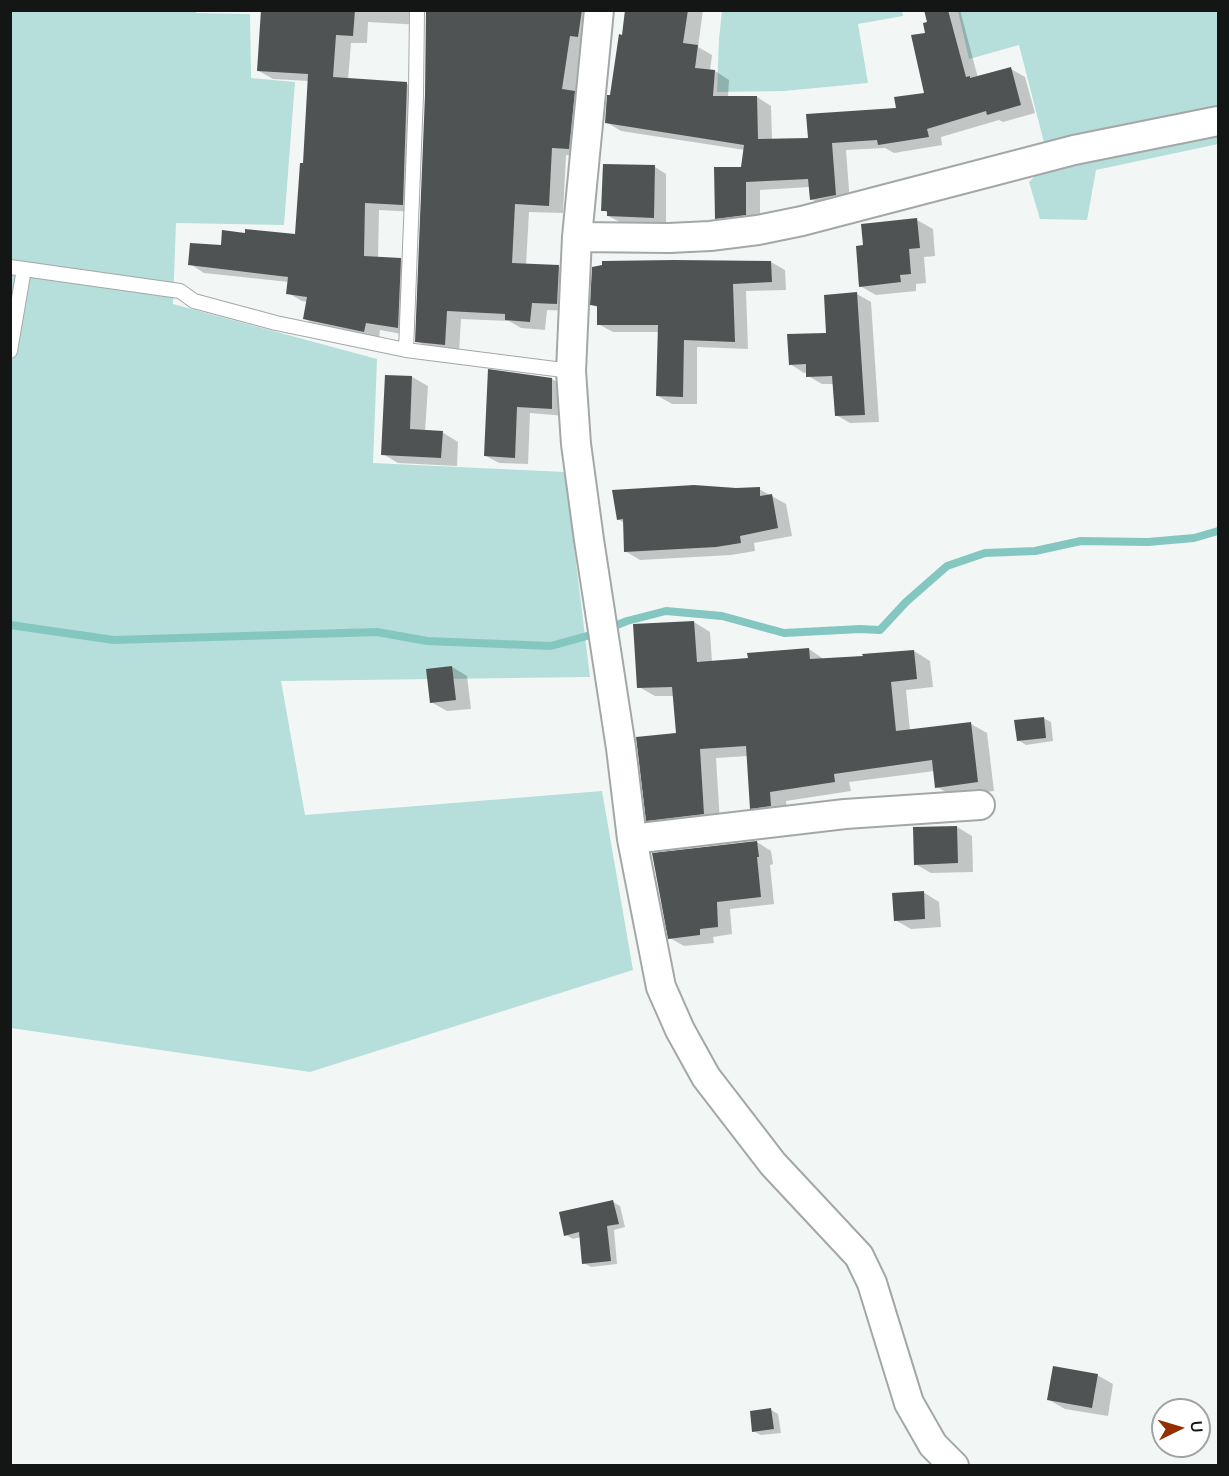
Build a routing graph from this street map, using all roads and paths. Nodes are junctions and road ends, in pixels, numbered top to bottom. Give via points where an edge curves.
1 (417, 10) edge
2 (598, 10) edge
3 (1218, 121) edge
4 (577, 237) junction
5 (17, 268) edge
6 (406, 350) junction
7 (10, 351) edge
8 (571, 371) junction
9 (980, 806) dead end
10 (632, 839) junction
11 (954, 1466) edge

1 - 6 lane
2 - 4 street
3 - 4 street via 1074,150 758,230 669,238
4 - 8 street
5 - 6 lane via 180,291 194,301 276,323
5 - 7 lane
6 - 8 lane
8 - 10 street via 576,444
9 - 10 street via 845,814
10 - 11 street via 661,987 680,1030 706,1077 743,1127 860,1256 909,1403 933,1445

